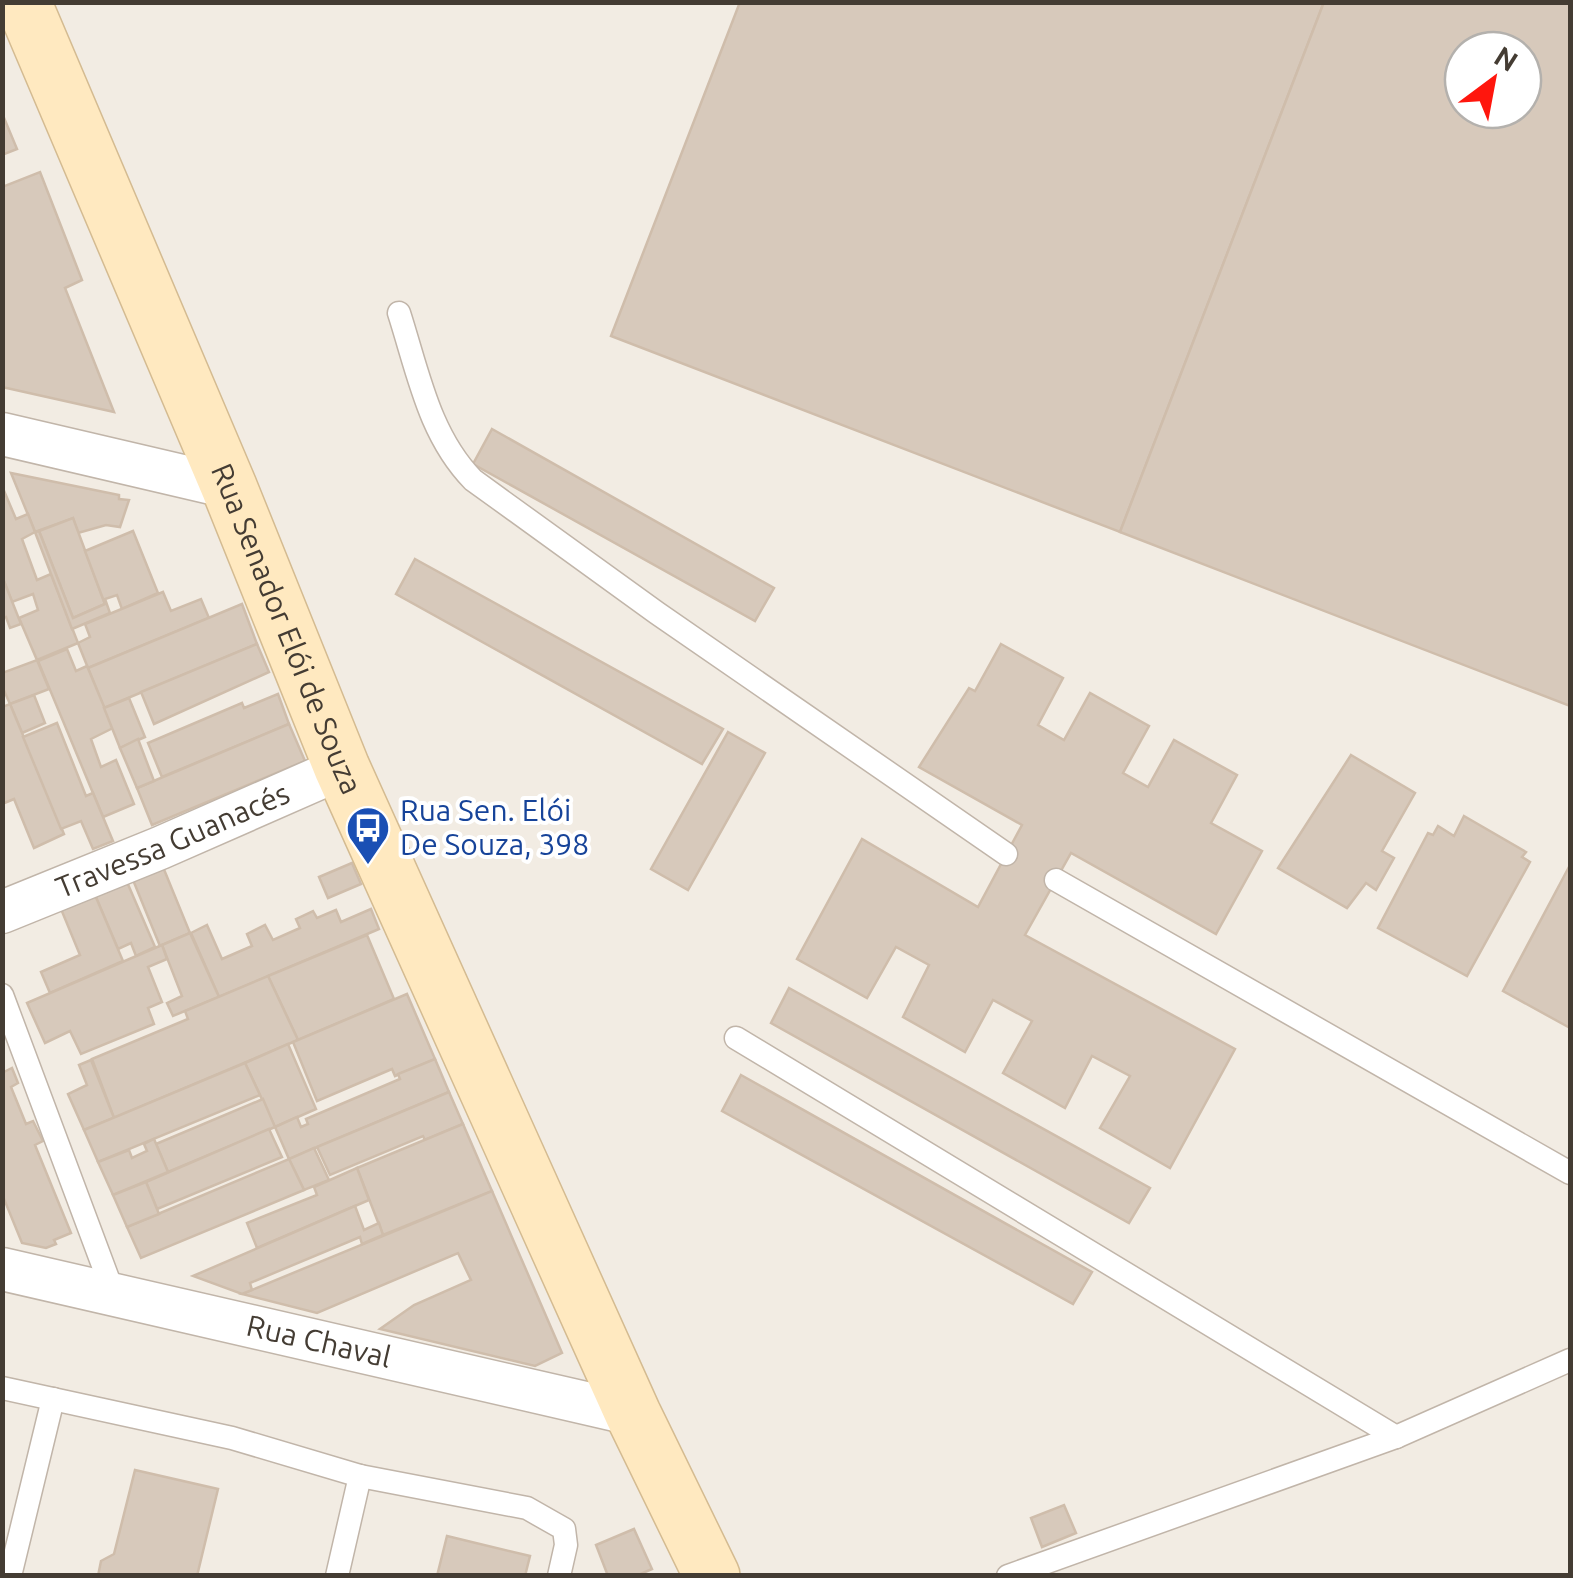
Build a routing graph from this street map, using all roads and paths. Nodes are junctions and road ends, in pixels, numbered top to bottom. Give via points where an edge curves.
1 (23, 2) edge
2 (400, 313) dead end
3 (2, 434) edge
4 (228, 487) junction
5 (342, 768) junction
6 (1006, 854) dead end
7 (1056, 880) dead end
8 (2, 912) edge
9 (2, 995) edge
10 (736, 1038) dead end
11 (1570, 1173) edge
12 (2, 1269) edge
13 (113, 1292) junction
14 (1570, 1360) edge
15 (2, 1388) edge
16 (54, 1398) junction
17 (633, 1414) junction
18 (1396, 1437) junction
19 (360, 1476) junction
20 (10, 1576) edge
21 (337, 1576) edge
22 (559, 1576) edge
23 (712, 1576) edge
24 (1008, 1576) edge

1 - 4 main road, Rua Senador Elói de Souza
2 - 6 lane via 432,419 453,459 474,480
3 - 4 street
4 - 5 main road, Rua Senador Elói de Souza
5 - 8 street, Travessa Guanacés
5 - 17 main road, Rua Senador Elói de Souza
7 - 11 lane
9 - 13 lane
10 - 18 lane
12 - 13 street, Rua Chaval
13 - 17 street, Rua Chaval
14 - 18 lane
15 - 16 lane
16 - 19 lane via 232,1438
16 - 20 lane
17 - 23 main road, Rua Senador Elói de Souza
18 - 24 lane
19 - 21 lane
19 - 22 lane via 546,1516 564,1530

